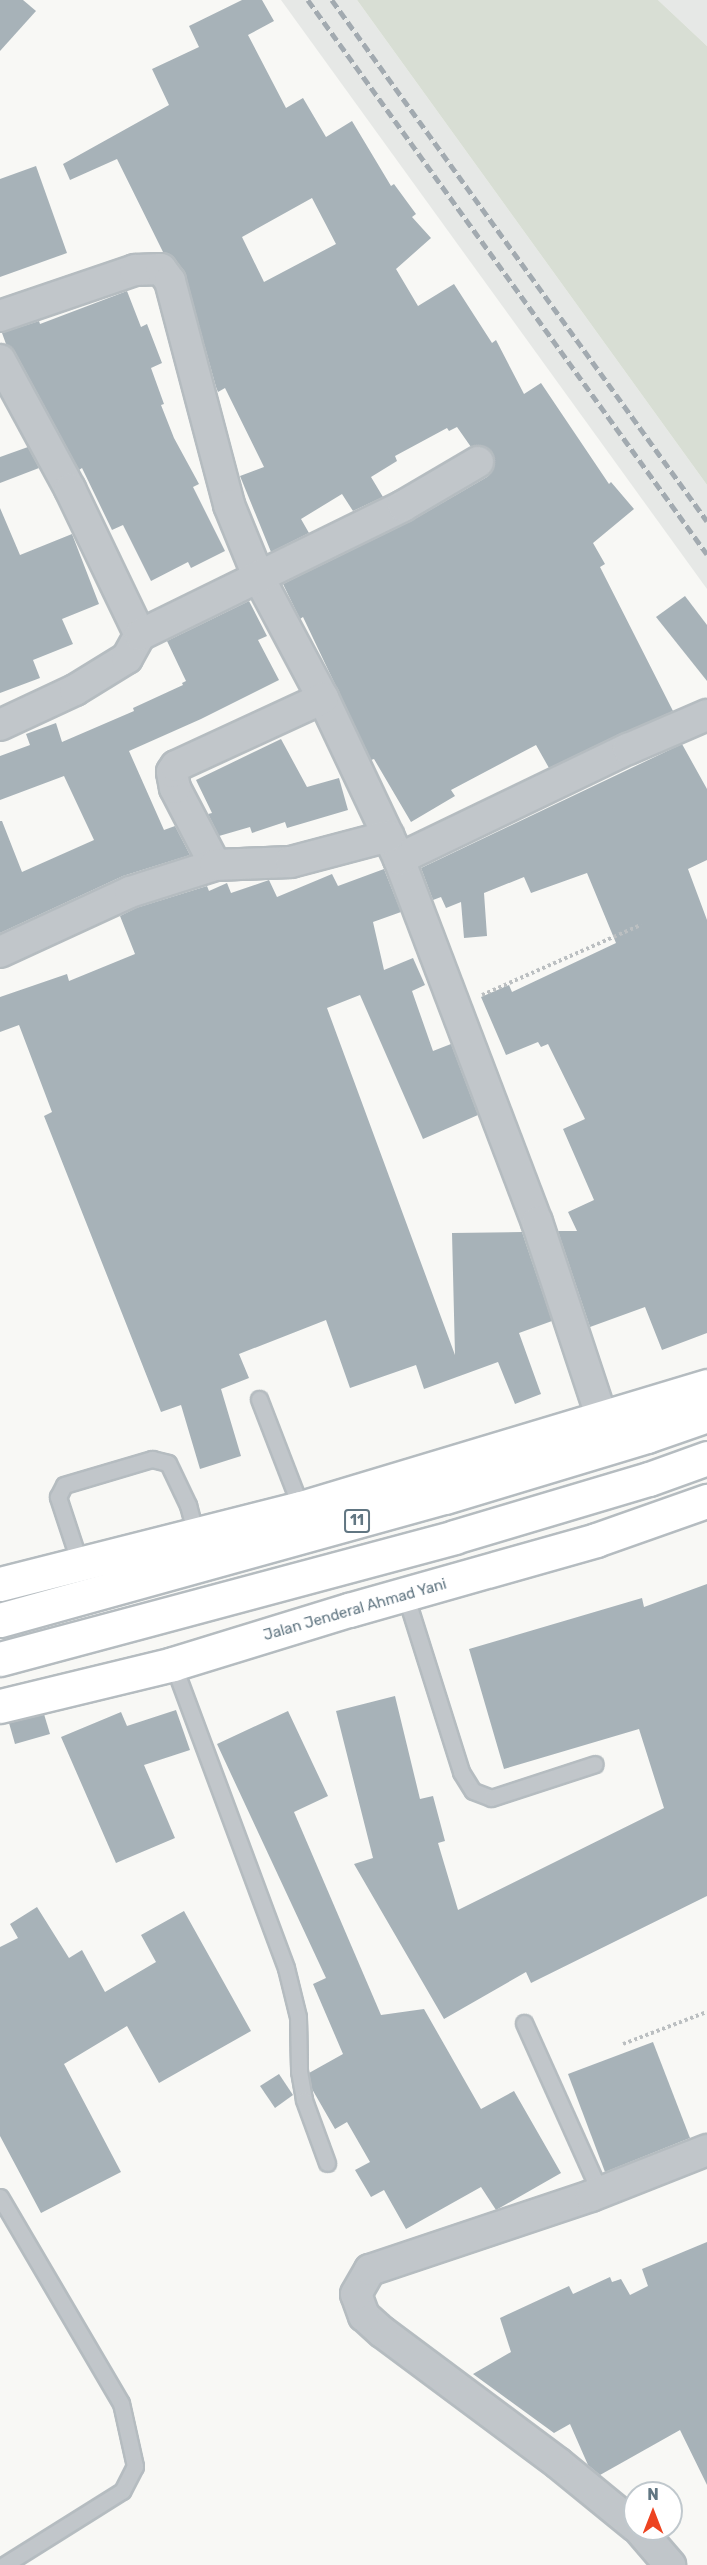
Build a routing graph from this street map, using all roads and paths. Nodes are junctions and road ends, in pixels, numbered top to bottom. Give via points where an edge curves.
1 (0, 316) edge
2 (0, 360) edge
3 (477, 462) dead end
4 (258, 576) junction
5 (140, 635) junction
6 (323, 698) junction
7 (707, 715) edge
8 (0, 725) edge
9 (394, 847) junction
10 (214, 864) junction
11 (640, 925) dead end
12 (0, 952) edge
13 (456, 1006) junction
14 (707, 1386) edge
15 (259, 1399) dead end
16 (707, 1415) edge
17 (602, 1418) junction
18 (707, 1458) edge
19 (707, 1501) edge
20 (301, 1508) junction
21 (196, 1534) junction
22 (80, 1564) junction
23 (0, 1584) edge
24 (405, 1594) junction
25 (0, 1620) edge
26 (0, 1659) edge
27 (173, 1664) junction
28 (0, 1706) edge
29 (595, 1764) dead end
30 (707, 2012) edge
31 (524, 2023) dead end
32 (623, 2044) dead end
33 (707, 2150) edge
34 (327, 2163) dead end
35 (600, 2192) junction
36 (0, 2197) edge
37 (623, 2516) edge
38 (649, 2541) edge
39 (4, 2565) edge
40 (670, 2565) edge

1 - 4 street via 135,270 161,269 170,281 181,313 230,505
2 - 5 street via 70,489
3 - 4 street via 404,506
4 - 5 street
4 - 6 street
5 - 8 street via 127,658 75,690
6 - 9 street
6 - 10 street via 172,771 175,788
7 - 9 street
9 - 10 street via 268,864
9 - 13 street
10 - 12 street via 130,892
11 - 13 path
13 - 17 street via 537,1221
14 - 17 main road
15 - 20 lane
16 - 25 main road, 11 via 445,1497
17 - 20 main road
18 - 26 main road via 454,1537
19 - 24 main road, Jalan Jenderal Ahmad Yani via 596,1540
20 - 21 main road
21 - 22 main road
21 - 22 lane via 188,1505 168,1463 152,1459 64,1485 58,1497
22 - 23 main road
24 - 27 main road, Jalan Jenderal Ahmad Yani
24 - 29 lane via 461,1772 472,1791 491,1798
27 - 28 main road, Jalan Jenderal Ahmad Yani
27 - 34 lane via 286,1968 298,2017 298,2071 304,2100
30 - 32 path
31 - 35 lane
33 - 35 street
35 - 37 street via 370,2270 356,2294 364,2316 382,2332
36 - 39 lane via 121,2403 135,2466 122,2491
38 - 40 street

